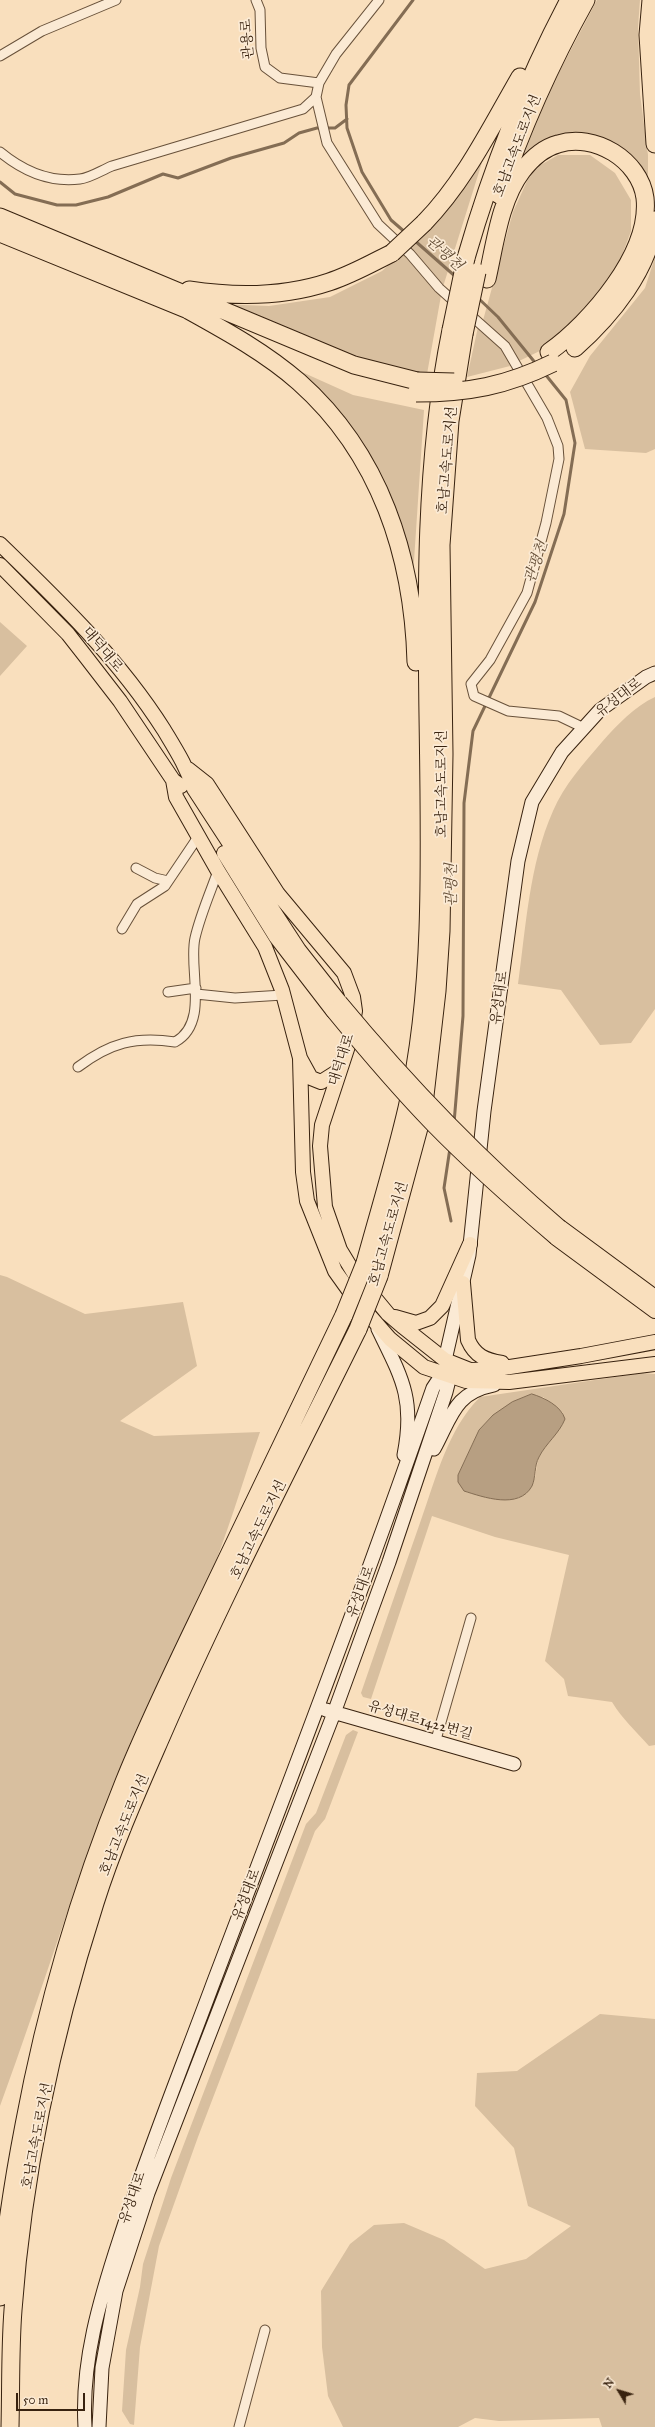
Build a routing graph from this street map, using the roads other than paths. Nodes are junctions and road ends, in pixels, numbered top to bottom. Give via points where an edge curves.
1 (116, 0) edge
2 (256, 0) edge
3 (379, 0) edge
4 (568, 0) edge
5 (586, 0) edge
6 (651, 0) edge
7 (0, 56) edge
8 (319, 83) junction
9 (317, 101) junction
10 (655, 144) edge
11 (0, 152) edge
12 (0, 217) edge
13 (655, 220) edge
14 (0, 233) edge
15 (482, 276) junction
16 (154, 282) junction
17 (188, 310) junction
18 (463, 334) junction
19 (551, 357) junction
20 (416, 387) junction
21 (0, 544) edge
22 (0, 565) edge
23 (655, 673) edge
24 (584, 728) junction
25 (188, 769) junction
26 (173, 780) junction
27 (198, 837) junction
28 (136, 868) dead end
29 (218, 871) junction
30 (168, 881) junction
31 (122, 929) dead end
32 (428, 929) junction
33 (196, 991) junction
34 (168, 992) dead end
35 (283, 995) junction
36 (337, 1006) junction
37 (300, 1058) junction
38 (78, 1068) dead end
39 (340, 1070) junction
40 (558, 1233) junction
41 (470, 1244) junction
42 (463, 1283) junction
43 (655, 1297) edge
44 (655, 1311) edge
45 (388, 1314) junction
46 (376, 1324) junction
47 (402, 1326) junction
48 (655, 1342) edge
49 (655, 1364) edge
50 (516, 1365) junction
51 (444, 1366) junction
52 (509, 1382) junction
53 (418, 1476) junction
54 (396, 1493) junction
55 (471, 1618) dead end
56 (318, 1707) junction
57 (334, 1713) junction
58 (435, 1743) junction
59 (514, 1764) dead end
60 (0, 2297) edge
61 (265, 2330) dead end
62 (10, 2427) edge
63 (85, 2427) edge
64 (98, 2427) edge
65 (239, 2427) edge

1 - 7 street via 42,31
2 - 8 street, 관용로 via 260,10 261,48 265,67 280,78
3 - 8 street via 336,54
4 - 16 highway, bridge via 462,176 441,206 392,253 330,282 287,292 220,294 180,289
4 - 18 highway, 호남고속도로지선, bridge via 527,85 502,146 466,258
5 - 15 highway, 호남고속도로지선 via 540,89 514,152 492,217
6 - 10 highway via 648,35
8 - 9 street
9 - 11 street via 303,109 112,166 81,179 35,174 17,166
9 - 24 street via 327,143 378,224 410,254 439,288 504,346 547,418 558,446 559,459 553,488 527,593 490,660 471,684 474,696 508,711 559,716
12 - 16 highway
13 - 19 highway via 645,254 617,303 591,333
14 - 17 highway
15 - 18 highway
15 - 19 highway via 515,181 540,152 559,143 582,141 612,152 632,168 639,179 645,199 643,220 634,248 619,279 595,311
16 - 20 highway via 354,365
17 - 20 highway via 349,374
17 - 32 highway via 220,327 279,366 318,400 361,454 391,515 405,566 416,648 420,914
18 - 32 highway, 호남고속도로지선 via 436,417 430,474
18 - 62 highway, 호남고속도로지선, bridge via 455,432 447,450 441,544 444,754 441,931 438,991 423,1113 379,1276 358,1328 194,1662 132,1805 96,1900 67,1995 44,2096 27,2192 13,2311
19 - 20 highway, bridge via 525,376 488,388 454,393
21 - 25 main road, 대덕대로 via 97,640 153,714
22 - 26 main road, 대덕대로 via 68,634 120,701
23 - 24 main road, 유성대로 via 600,710
24 - 41 main road, 유성대로 via 562,752 532,802 518,861 484,1111
25 - 36 main road, 대덕대로 via 194,789
25 - 39 main road, 대덕대로 via 207,784 278,894 344,973 355,1011 350,1043
26 - 27 main road, 대덕대로 via 176,797
26 - 36 main road, 대덕대로 via 186,790 276,937
27 - 29 main road, 대덕대로
27 - 30 street
28 - 30 street via 155,878
29 - 33 street via 194,939
29 - 35 main road, 대덕대로 via 265,947
30 - 31 street via 158,891 137,904
32 - 60 highway, 호남고속도로지선, bridge via 418,1049 407,1107 365,1264 344,1315 183,1651 125,1780 92,1866 59,1971 32,2084 12,2188 2,2257
33 - 34 street
33 - 35 street via 235,998
33 - 38 street via 190,1027 175,1042 130,1041 98,1052
35 - 37 main road, 대덕대로
36 - 40 main road, bridge via 454,1131
37 - 39 main road via 311,1078 321,1082
37 - 46 main road, 대덕대로 via 303,1172 307,1201 335,1271
39 - 45 main road, 대덕대로 via 322,1124 320,1164 325,1208 340,1250 354,1273
40 - 43 main road
40 - 44 main road
41 - 42 main road, 유성대로
41 - 45 main road via 442,1306 434,1314 416,1323
42 - 50 main road via 468,1340 471,1348 485,1360
42 - 51 main road, 유성대로
45 - 47 main road, 대덕대로
46 - 47 main road via 394,1337 402,1337
46 - 51 main road, 대덕대로 via 424,1367
46 - 54 main road via 400,1373 408,1405 404,1452
47 - 51 main road, 대덕대로
48 - 50 main road via 622,1350
49 - 52 main road
50 - 51 main road via 470,1370
51 - 52 main road via 466,1381
51 - 53 main road, 유성대로 via 448,1384
51 - 54 main road, 유성대로 via 433,1388
52 - 53 main road via 480,1387 463,1398
53 - 57 main road, 유성대로
54 - 56 main road, 유성대로
55 - 58 street
56 - 57 main road, 유성대로1422번길
56 - 63 main road, 유성대로 via 136,2187 101,2298 84,2399
57 - 58 main road, 유성대로1422번길
57 - 64 main road, 유성대로 via 148,2193 116,2291 102,2368
58 - 59 main road, 유성대로1422번길
61 - 65 street

